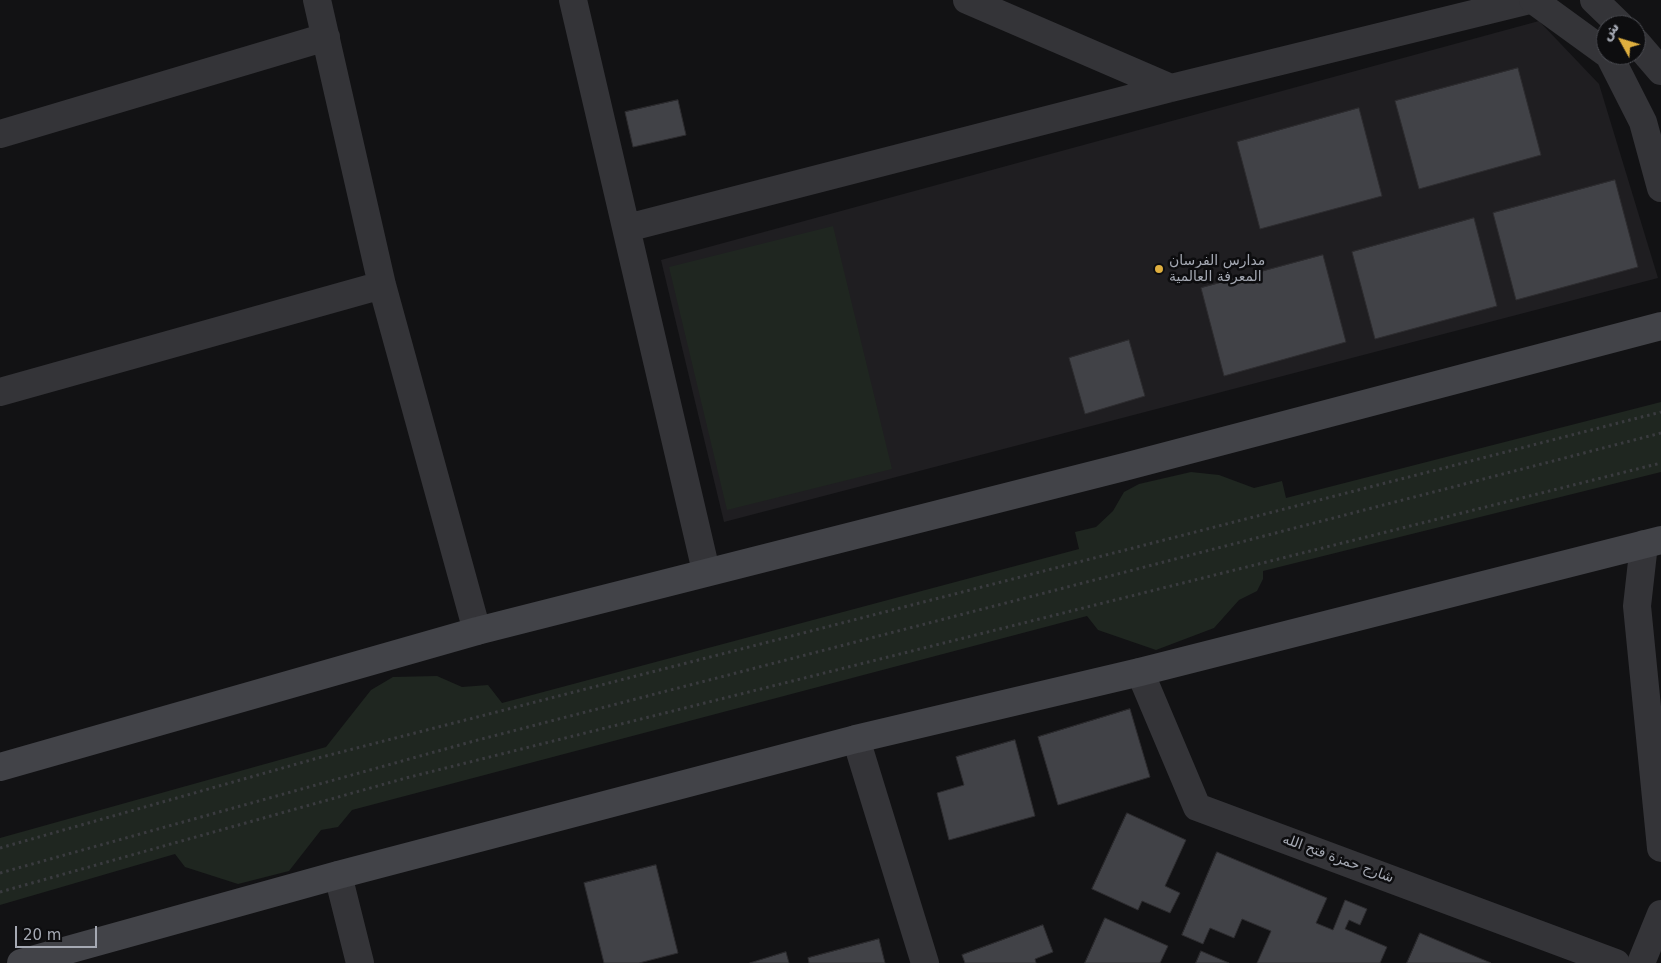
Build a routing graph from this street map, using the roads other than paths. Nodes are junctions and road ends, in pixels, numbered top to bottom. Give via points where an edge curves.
1 (317, 0) edge
2 (573, 0) edge
3 (967, 0) edge
4 (1531, 0) edge
5 (1594, 0) edge
6 (1610, 15) edge
7 (326, 37) junction
8 (1596, 46) edge
9 (1646, 54) edge
10 (1614, 65) edge
11 (1661, 71) edge
12 (1171, 88) junction
13 (0, 134) edge
14 (1661, 188) edge
15 (628, 228) junction
16 (382, 285) junction
17 (1661, 326) edge
18 (0, 392) edge
19 (1653, 542) edge
20 (706, 572) junction
21 (1661, 585) edge
22 (477, 631) junction
23 (1140, 672) junction
24 (856, 738) junction
25 (0, 767) edge
26 (1661, 848) edge
27 (338, 875) junction
28 (1661, 914) edge
29 (74, 956) edge
30 (21, 963) edge
31 (360, 963) edge
32 (925, 963) edge
33 (1616, 963) edge
34 (1641, 963) edge

1 - 7 street
2 - 15 street
3 - 12 street
4 - 8 street
4 - 12 street
5 - 6 street
7 - 13 street
7 - 16 street
9 - 11 street
10 - 14 street via 1643,122
12 - 15 street
15 - 20 street
16 - 18 street
16 - 22 street
17 - 20 main road via 1128,466
19 - 21 street
19 - 23 main road
19 - 26 street via 1637,606
20 - 22 main road
22 - 25 main road
23 - 24 main road
23 - 33 street, شارح حمزة فتح الله via 1197,807
24 - 27 main road
24 - 32 street
27 - 29 main road
27 - 31 street
28 - 34 street
29 - 30 main road

